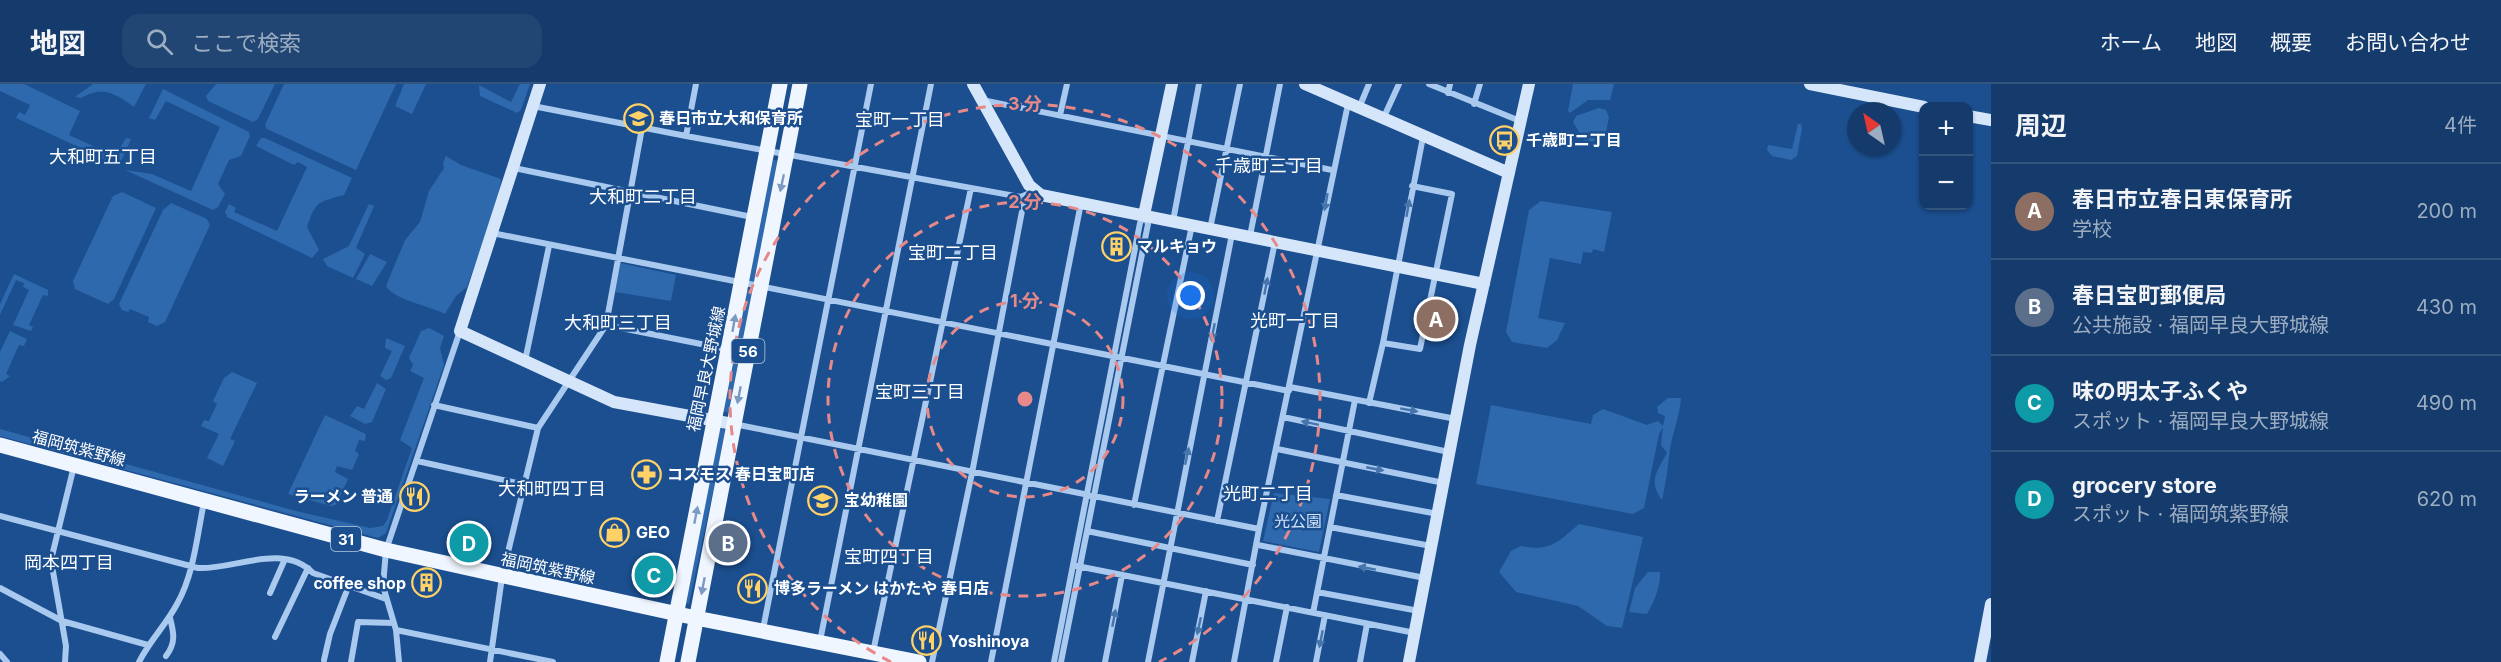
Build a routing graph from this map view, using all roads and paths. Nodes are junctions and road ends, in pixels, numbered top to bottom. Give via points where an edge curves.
1 (540, 84) edge
2 (696, 84) edge
3 (780, 84) edge
4 (800, 84) edge
5 (871, 84) edge
6 (931, 84) edge
7 (973, 84) edge
8 (1067, 84) edge
9 (1172, 84) edge
10 (1199, 84) edge
11 (1240, 84) edge
12 (1280, 84) edge
13 (1369, 84) edge
14 (1398, 84) edge
15 (1429, 84) edge
16 (1450, 84) edge
17 (1480, 84) edge
18 (1529, 84) edge
19 (1810, 84) edge
20 (1309, 85) edge
21 (1448, 93) junction
22 (982, 100) junction
23 (1474, 104) junction
24 (533, 105) junction
25 (1353, 106) junction
26 (1919, 106) edge
27 (1060, 115) junction
28 (1973, 117) edge
29 (1383, 120) junction
30 (1991, 120) edge
31 (1520, 121) junction
32 (642, 128) junction
33 (1161, 134) junction
34 (686, 136) junction
35 (1423, 137) junction
36 (1190, 141) junction
37 (1227, 148) junction
38 (768, 153) junction
39 (787, 155) junction
40 (1268, 156) junction
41 (856, 167) junction
42 (514, 168) junction
43 (1332, 170) junction
44 (1509, 173) junction
45 (914, 177) junction
46 (1412, 186) junction
47 (970, 188) junction
48 (1035, 191) junction
49 (630, 192) junction
50 (1081, 203) junction
51 (1144, 215) junction
52 (756, 217) junction
53 (1173, 221) junction
54 (1192, 225) junction
55 (1210, 229) junction
56 (492, 233) junction
57 (1232, 234) junction
58 (1250, 237) junction
59 (1275, 242) junction
60 (549, 246) junction
61 (1318, 250) junction
62 (617, 259) junction
63 (1397, 266) junction
64 (1436, 274) junction
65 (741, 284) junction
66 (1484, 285) junction
67 (760, 287) junction
68 (830, 301) junction
69 (887, 313) junction
70 (943, 322) junction
71 (606, 326) junction
72 (460, 331) junction
73 (1000, 335) junction
74 (1383, 343) junction
75 (1054, 346) junction
76 (729, 350) junction
77 (1117, 359) junction
78 (525, 361) junction
79 (1162, 368) junction
80 (1204, 376) junction
81 (568, 381) junction
82 (1246, 384) junction
83 (1289, 389) junction
84 (1355, 400) junction
85 (1369, 403) junction
86 (435, 405) junction
87 (1283, 417) junction
88 (1456, 419) junction
89 (714, 420) junction
90 (733, 424) junction
91 (538, 428) junction
92 (1348, 431) junction
93 (802, 439) junction
94 (0, 445) edge
95 (1277, 449) junction
96 (859, 450) junction
97 (1450, 452) junction
98 (417, 461) junction
99 (914, 461) junction
100 (1342, 462) junction
101 (74, 465) junction
102 (972, 473) junction
103 (1027, 483) junction
104 (1444, 483) junction
105 (526, 485) junction
106 (1336, 495) junction
107 (1090, 496) junction
108 (205, 500) junction
109 (1134, 505) junction
110 (1175, 513) junction
111 (1438, 514) junction
112 (0, 516) edge
113 (1217, 521) junction
114 (1330, 527) junction
115 (1259, 529) junction
116 (57, 530) junction
117 (1086, 531) junction
118 (1258, 545) junction
119 (1431, 546) junction
120 (1171, 548) junction
121 (386, 550) junction
122 (285, 559) junction
123 (1323, 560) junction
124 (190, 565) junction
125 (1253, 565) junction
126 (1077, 566) junction
127 (308, 568) junction
128 (1122, 575) junction
129 (502, 577) junction
130 (1425, 578) junction
131 (1164, 583) junction
132 (349, 585) junction
133 (0, 588) edge
134 (1206, 591) junction
135 (1317, 592) junction
136 (270, 594) dead end
137 (1246, 598) junction
138 (386, 599) junction
139 (1991, 604) edge
140 (1287, 607) junction
141 (1419, 611) junction
142 (677, 613) junction
143 (1313, 613) junction
144 (1325, 615) junction
145 (170, 618) junction
146 (696, 618) junction
147 (62, 621) junction
148 (1367, 624) junction
149 (395, 627) junction
150 (763, 630) junction
151 (1415, 633) junction
152 (275, 637) dead end
153 (820, 641) junction
154 (148, 645) junction
155 (492, 650) junction
156 (0, 654) edge
157 (166, 656) dead end
158 (871, 657) edge
159 (324, 660) dead end
160 (7, 662) edge
161 (65, 662) edge
162 (139, 662) edge
163 (351, 662) edge
164 (399, 662) edge
165 (489, 662) edge
166 (553, 662) edge
167 (667, 662) edge
168 (688, 662) edge
169 (920, 662) edge
170 (932, 662) edge
171 (991, 662) edge
172 (1054, 662) edge
173 (1061, 662) edge
174 (1105, 662) edge
175 (1148, 662) edge
176 (1192, 662) edge
177 (1234, 662) edge
178 (1276, 662) edge
179 (1316, 662) edge
180 (1360, 662) edge
181 (1408, 662) edge
182 (1980, 662) edge

1 - 24 street
2 - 34 street
3 - 38 main road, 福岡早良大野城線 / 56
4 - 39 main road, 56
5 - 41 street
6 - 45 street
7 - 22 street
8 - 27 street
9 - 33 street
10 - 36 street
11 - 37 street
12 - 40 street
13 - 25 street
14 - 29 street
15 - 21 street
16 - 21 street
17 - 23 street
18 - 31 street
19 - 26 street
20 - 25 street
21 - 23 street
22 - 27 street
22 - 48 street
23 - 31 street
24 - 32 street
24 - 42 street
25 - 29 street
25 - 43 street
27 - 33 street
28 - 30 street
29 - 35 street
31 - 44 street
32 - 34 street
32 - 49 street
33 - 36 street
33 - 51 street
34 - 38 street
35 - 44 street
35 - 46 street
36 - 37 street
36 - 53 street
37 - 40 street
37 - 55 street
38 - 39 street
38 - 52 main road, 福岡早良大野城線 / 56
39 - 41 street
39 -> 67 main road, 56
40 - 43 street
40 - 58 street
41 - 45 street
41 - 68 street
42 - 49 street
42 - 56 street
43 -> 61 street
44 - 66 street
45 - 47 street
45 - 69 street
63 -> 46 street
46 - 64 street via 1452,194
47 - 48 street via 1022,197
47 - 70 street
48 - 50 street
48 - 73 street via 1023,206
49 - 52 street
49 - 62 street
50 - 51 street
50 - 75 street
51 - 53 street
51 - 77 street via 1148,224
52 - 65 main road, 福岡早良大野城線 / 56
53 - 54 street
54 - 55 street
54 - 79 street
55 - 57 street
56 - 60 street
56 - 72 street
57 - 58 street
57 -> 80 street
58 - 59 street
59 - 61 street
82 -> 59 street
60 - 62 street
60 - 78 street
61 - 63 street
61 - 83 street
62 - 65 street
62 - 71 street
63 - 64 street
63 - 74 street
64 - 66 street
64 - 74 street via 1420,349
65 - 67 street
76 -> 65 main road, 福岡早良大野城線 / 56
66 - 88 street
67 - 68 street
67 -> 90 main road, 56
68 - 69 street
68 - 93 street
69 - 70 street
69 - 96 street
70 - 73 street
70 - 99 street
71 - 76 street
71 - 81 street
72 - 78 street
72 - 86 street
73 - 75 street
73 - 102 street
74 - 85 street
75 - 77 street
75 - 103 street
76 - 89 main road, 福岡早良大野城線 / 56
77 - 79 street
77 - 107 street
78 - 81 street
79 - 80 street
79 - 109 street
80 - 82 street
110 -> 80 street
81 - 89 street via 614,402
81 - 91 street
82 - 83 street
82 - 113 street
83 - 84 street
83 - 87 street
84 - 85 street
84 - 92 street
85 -> 88 street
86 - 91 street
86 - 98 street
92 -> 87 street
87 - 95 street
88 - 97 street
89 - 90 street
142 -> 89 main road, 福岡早良大野城線 / 56
90 - 93 street
90 -> 146 main road, 56
91 - 105 street
92 - 97 street
92 - 100 street
93 - 96 street
93 - 150 street
94 - 101 main road, 福岡筑紫野線 / 31
95 - 100 street
95 - 115 street
96 - 99 street
96 - 153 street
97 - 104 street
98 - 105 street
98 - 121 street
99 - 102 street
99 - 158 street
100 -> 104 street
100 - 106 street
101 - 108 main road, 福岡筑紫野線 / 31
101 - 116 street
102 - 103 street
102 - 170 street
103 - 107 street
103 - 171 street
104 - 111 street
105 - 129 street
106 - 111 street
106 - 114 street
107 - 109 street
107 - 117 street
107 - 126 street
108 - 121 main road, 福岡筑紫野線 / 31
108 - 124 street
109 - 110 street
110 - 113 street
110 - 120 street
111 - 119 street
112 - 116 street
113 - 115 street
114 - 119 street
114 - 123 street
115 - 118 street
116 - 124 street
116 - 147 street via 51,560
117 - 120 street
117 - 126 street
118 - 123 street
118 - 125 street
119 - 130 street
120 - 125 street
120 - 131 street
121 - 129 main road, 福岡筑紫野線 / 31
121 - 138 street
122 - 124 street via 258,559 216,569
122 - 127 street
122 - 136 street
130 -> 123 street
123 - 135 street
124 - 145 street via 189,580
125 - 137 street
126 - 128 street
126 - 172 street
126 - 173 street
127 - 132 street
127 - 152 street
128 - 131 street
174 -> 128 street
129 - 142 main road, 福岡筑紫野線 / 31
129 - 155 street
130 - 141 street
131 - 134 street
131 - 175 street
132 - 138 street
132 - 159 street
133 - 147 street
134 - 137 street
134 -> 176 street
135 - 141 street
135 - 143 street
137 - 140 street
137 - 177 street
138 - 149 street
139 - 182 street
140 - 143 street
140 - 178 street
141 - 151 street
142 - 146 main road, 福岡筑紫野線 / 31
142 - 167 main road, 福岡早良大野城線 / 56
143 - 144 street
144 - 148 street
144 -> 179 street
145 - 154 street
145 - 157 street via 173,647
146 - 150 main road, 福岡筑紫野線 / 31
146 - 168 main road, 56
147 - 154 street
147 - 161 street
148 - 151 street
148 - 180 street
149 - 155 street
149 - 163 street via 358,622
149 - 164 street
150 - 153 main road, 福岡筑紫野線 / 31
151 - 181 street
153 - 158 main road, 福岡筑紫野線 / 31
154 - 162 street
155 - 165 street
155 - 166 street
156 - 160 street
158 - 169 main road, 福岡筑紫野線 / 31

